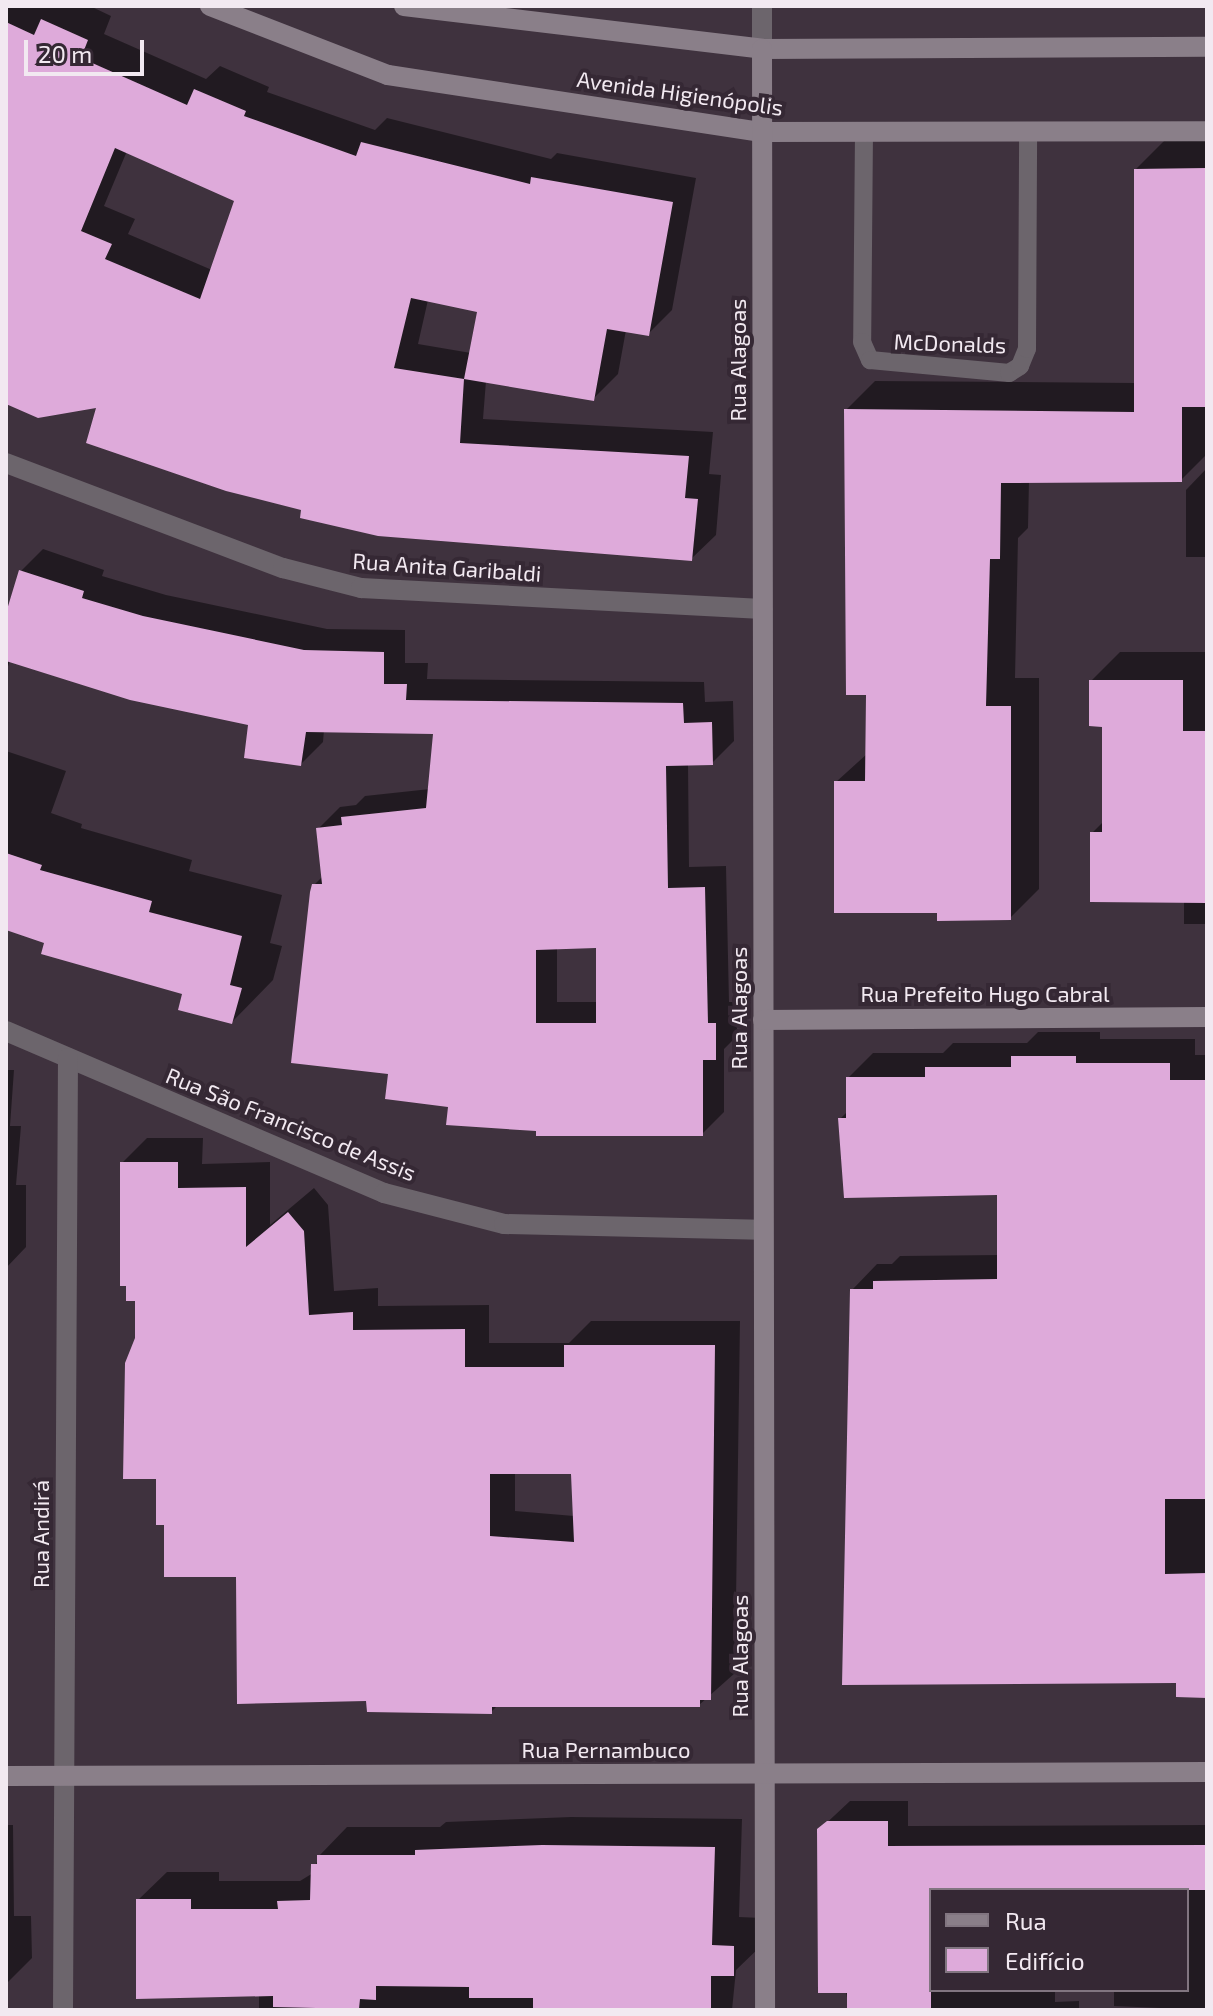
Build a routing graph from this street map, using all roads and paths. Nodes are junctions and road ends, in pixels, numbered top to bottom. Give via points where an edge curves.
1 (210, 6) edge
2 (404, 6) edge
3 (762, 6) edge
4 (1207, 47) edge
5 (762, 49) junction
6 (1028, 131) junction
7 (1207, 131) edge
8 (762, 132) junction
9 (864, 132) junction
10 (6, 463) edge
11 (762, 609) junction
12 (1207, 1017) edge
13 (763, 1020) junction
14 (6, 1031) edge
15 (68, 1058) junction
16 (760, 1230) junction
17 (1207, 1772) edge
18 (764, 1773) junction
19 (6, 1776) edge
20 (63, 1777) junction
21 (63, 2010) edge
22 (765, 2010) edge

1 - 8 street, Avenida Higienópolis via 388,75
2 - 5 street
3 - 5 street, Rua Alagoas
4 - 5 street
5 - 8 street, Rua Alagoas
6 - 7 street, Avenida Higienópolis
6 - 9 street, Avenida Higienópolis
6 - 9 lane, McDonalds via 1027,349 1020,366 1009,373 870,360 862,342
8 - 9 street, Avenida Higienópolis
8 - 11 street, Rua Alagoas
10 - 11 street, Rua Anita Garibaldi via 283,568 361,588
11 - 13 street, Rua Alagoas
12 - 13 street, Rua Prefeito Hugo Cabral
13 - 16 street, Rua Alagoas
14 - 15 street, Rua São Francisco de Assis
15 - 16 street, Rua São Francisco de Assis via 384,1193 504,1224
15 - 20 street, Rua Andirá
16 - 18 street, Rua Alagoas
17 - 18 street, Rua Pernambuco
18 - 20 street, Rua Pernambuco
18 - 22 street, Rua Alagoas
19 - 20 street, Rua Pernambuco
20 - 21 street, Rua Andirá

